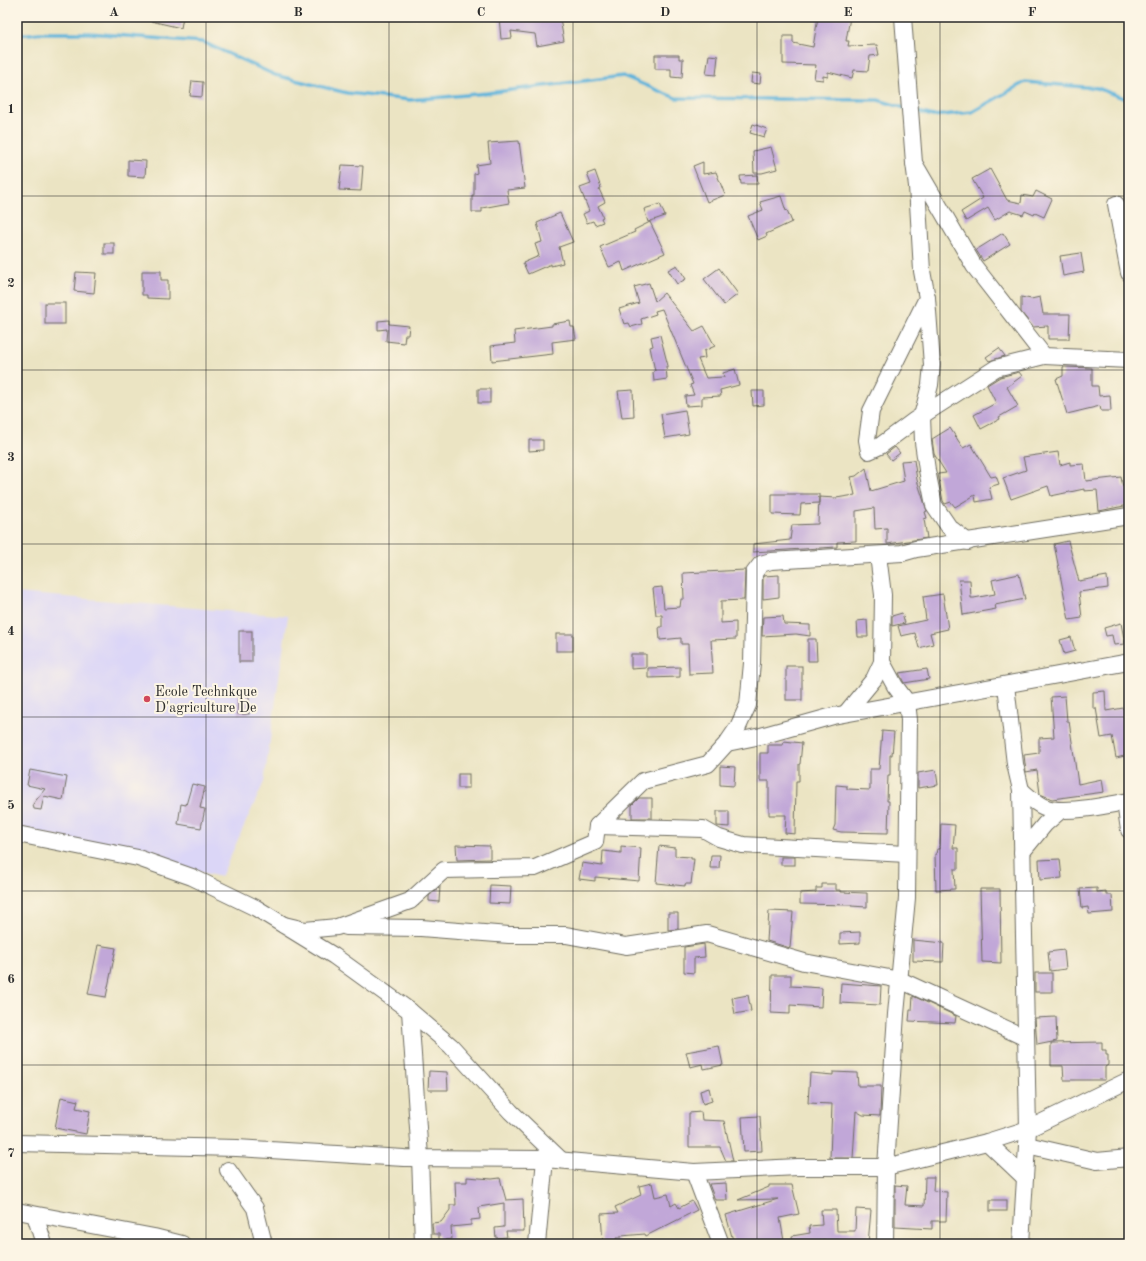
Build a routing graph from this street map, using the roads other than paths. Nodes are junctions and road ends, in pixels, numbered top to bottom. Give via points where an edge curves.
1 (902, 17) edge
2 (914, 163) junction
3 (1116, 204) dead end
4 (1129, 274) edge
5 (927, 298) junction
6 (1044, 356) junction
7 (1129, 360) edge
8 (922, 416) junction
9 (1129, 516) edge
10 (968, 542) junction
11 (878, 555) junction
12 (882, 662) junction
13 (1129, 662) edge
14 (1006, 685) junction
15 (907, 702) junction
16 (846, 713) junction
17 (727, 743) junction
18 (1022, 790) junction
19 (1127, 801) edge
20 (1061, 810) junction
21 (597, 826) junction
22 (1129, 830) edge
23 (17, 834) edge
24 (1022, 852) junction
25 (906, 854) junction
26 (284, 925) junction
27 (337, 927) junction
28 (900, 980) junction
29 (410, 1011) junction
30 (1026, 1038) junction
31 (1129, 1080) edge
32 (1027, 1137) junction
33 (987, 1142) junction
34 (17, 1143) edge
35 (420, 1157) junction
36 (1129, 1158) edge
37 (545, 1159) junction
38 (561, 1160) junction
39 (886, 1167) junction
40 (228, 1170) dead end
41 (694, 1172) junction
42 (1025, 1178) junction
43 (17, 1211) edge
44 (35, 1215) junction
45 (44, 1244) edge
46 (182, 1244) edge
47 (264, 1244) edge
48 (423, 1244) edge
49 (537, 1244) edge
50 (721, 1244) edge
51 (885, 1244) edge
52 (1021, 1244) edge

1 - 2 street
2 - 5 street via 922,271
2 - 6 street via 974,266
3 - 4 street
5 - 8 street via 932,365
5 - 8 street via 871,411 867,440 869,451
6 - 7 street
6 - 8 street via 996,368
8 - 10 street via 923,442 934,505 949,527
9 - 10 street
10 - 11 street
11 - 12 street via 883,595
11 - 17 street via 817,557 761,564 754,574 752,663 748,705 738,728
12 - 15 street
12 - 16 street via 874,679
13 - 14 street
14 - 15 street
14 - 18 street via 1015,764
15 - 16 street
15 - 25 street via 909,720
16 - 17 street
17 - 21 street via 708,764 643,781
18 - 20 street via 1045,808
18 - 24 street
19 - 20 street
19 - 22 street
20 - 24 street via 1045,824
21 - 25 street via 703,829 719,838 743,846
21 - 27 street via 595,842 535,868 444,870 410,901
23 - 26 street via 145,860 192,877 256,908
24 - 30 street
25 - 28 street via 907,898
26 - 27 street via 304,930
26 - 29 street via 334,956
27 - 28 street via 421,928 509,935 566,936 626,946 707,934 804,962
28 - 30 street
28 - 39 street
29 - 35 street
29 - 38 street via 451,1046 511,1112
30 - 32 street
31 - 32 street
32 - 33 street
32 - 36 street via 1097,1161
32 - 42 street
33 - 39 street
33 - 42 street
34 - 35 street via 237,1148 338,1156
35 - 37 street
35 - 48 street
37 - 38 street
37 - 49 street
38 - 41 street
39 - 41 street via 798,1167
39 - 51 street
40 - 47 street via 254,1208
41 - 50 street
42 - 52 street
43 - 44 street
44 - 45 street
44 - 46 street

